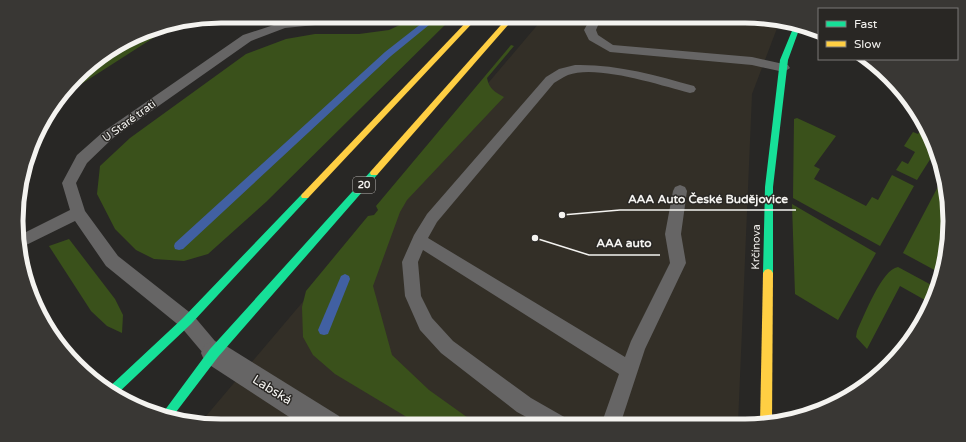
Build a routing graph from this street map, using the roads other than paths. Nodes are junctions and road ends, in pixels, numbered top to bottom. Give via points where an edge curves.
1 (303, 23) edge
2 (469, 23) edge
3 (507, 23) edge
4 (593, 23) dead end
5 (796, 30) edge
6 (784, 68) junction
7 (690, 89) dead end
8 (680, 191) dead end
9 (78, 213) junction
10 (24, 240) edge
11 (419, 240) junction
12 (187, 321) junction
13 (214, 353) junction
14 (629, 370) junction
15 (115, 388) edge
16 (169, 412) edge
17 (766, 418) edge
18 (318, 419) edge
19 (548, 419) edge
20 (612, 419) edge

1 - 9 lane, U Staré trati via 283,25 247,38 108,135 82,158 69,183
2 - 12 main road
3 - 13 main road, 20
4 - 6 lane via 590,30 593,37 610,48 752,61
5 - 6 main road, Krčínova via 784,60
6 - 17 main road, Krčínova via 769,187
7 - 11 lane via 622,73 589,69 564,72 550,80 432,218
8 - 14 lane via 674,234 678,263
9 - 10 lane
9 - 12 lane, U Staré trati via 112,260
11 - 14 lane
11 - 19 lane via 410,262 412,296 426,324 447,347 524,405
12 - 13 lane, U Staré trati
12 - 15 main road
13 - 16 main road, 20
13 - 18 street, Labská
14 - 20 lane

